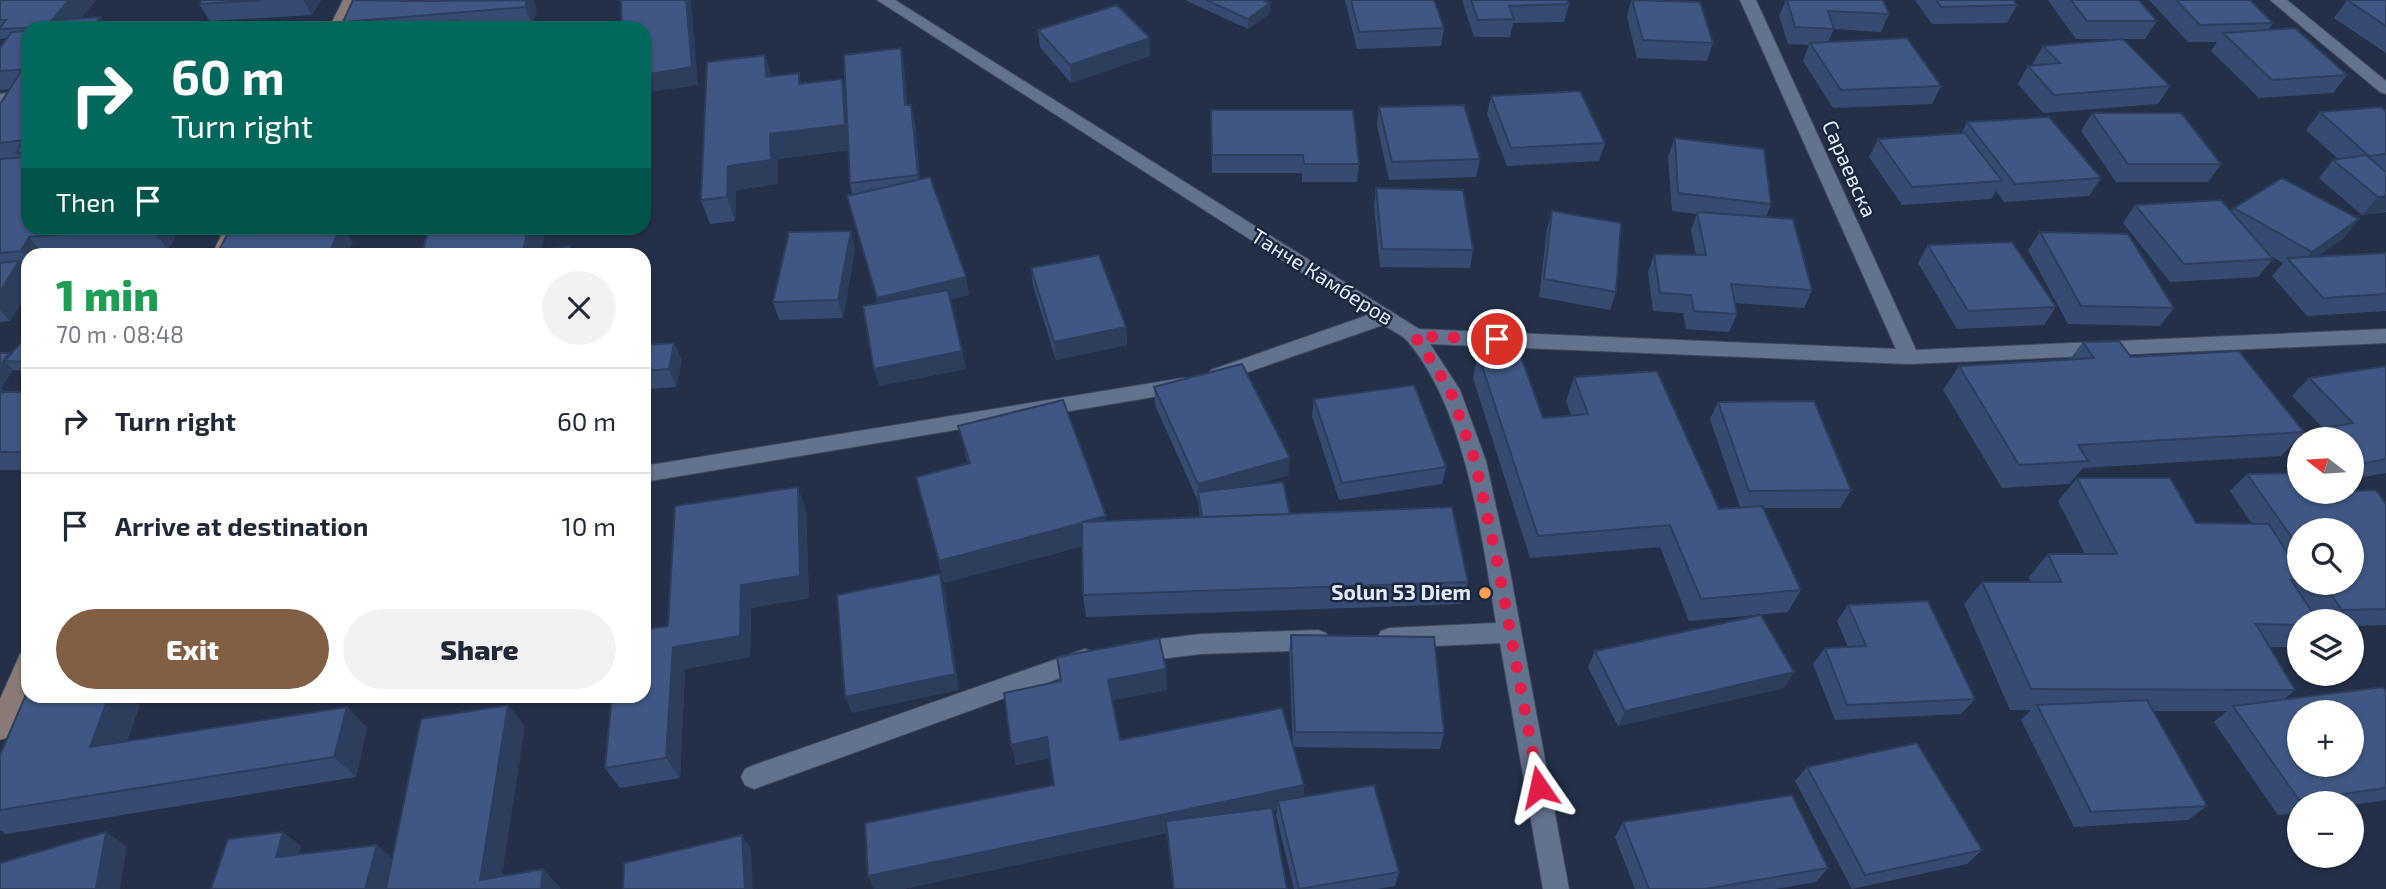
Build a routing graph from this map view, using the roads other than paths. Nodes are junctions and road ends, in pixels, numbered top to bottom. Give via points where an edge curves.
1 (351, 0) edge
2 (885, 0) edge
3 (1748, 0) edge
4 (2278, 0) edge
5 (340, 21) edge
6 (2386, 89) edge
7 (21, 95) edge
8 (0, 99) edge
9 (1384, 317) junction
10 (1415, 336) junction
11 (2386, 336) edge
12 (1909, 357) junction
13 (651, 473) edge
14 (1510, 632) junction
15 (1367, 639) edge
16 (1341, 640) edge
17 (21, 678) edge
18 (0, 729) edge
19 (754, 777) dead end
20 (1556, 889) edge

1 - 5 main road
2 - 9 street, Танче Камберов
3 - 12 street, Сараевска
4 - 6 street
7 - 8 street
9 - 10 street, Танче Камберов
9 - 13 street via 1194,383
10 - 12 street
10 - 14 street, Танче Камберов via 1450,390 1475,461
11 - 12 street
14 - 15 street
14 - 20 street, Танче Камберов
16 - 19 street via 1201,644 1087,659
17 - 18 main road

